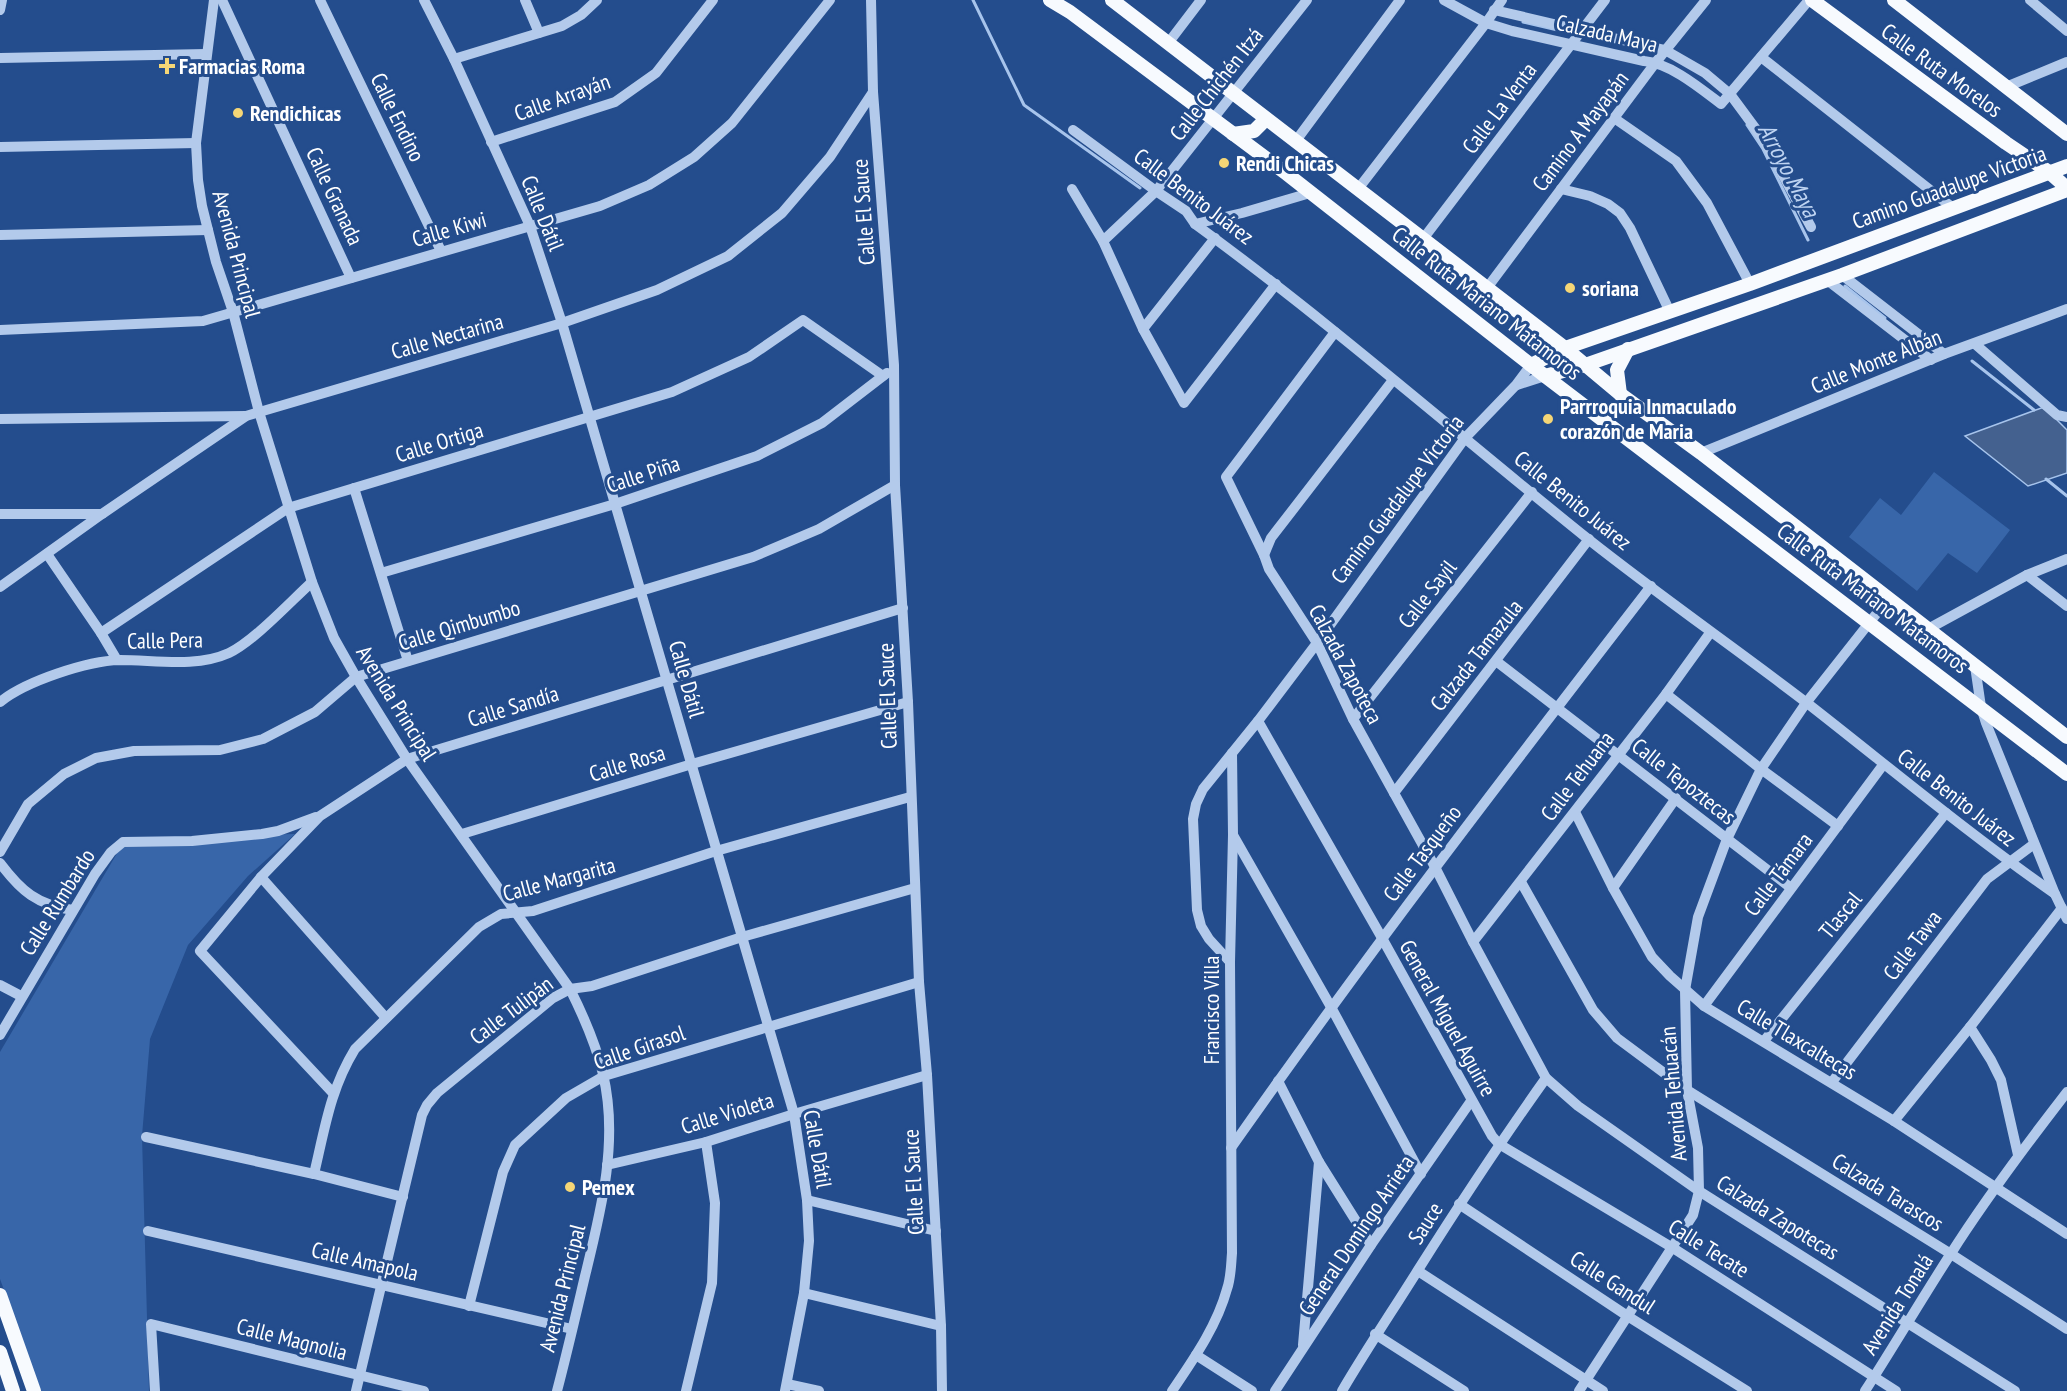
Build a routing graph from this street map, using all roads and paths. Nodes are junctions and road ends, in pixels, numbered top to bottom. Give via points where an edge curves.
1 (2, 0) edge
2 (214, 0) edge
3 (222, 0) edge
4 (320, 0) edge
5 (424, 0) edge
6 (525, 0) edge
7 (597, 0) edge
8 (714, 0) edge
9 (830, 0) edge
10 (871, 0) edge
11 (1050, 0) edge
12 (1112, 0) edge
13 (1201, 0) edge
14 (1307, 0) edge
15 (1400, 0) edge
16 (1444, 0) edge
17 (1502, 0) edge
18 (1605, 0) edge
19 (1706, 0) edge
20 (1811, 0) edge
21 (1894, 0) edge
22 (2030, 0) edge
23 (1073, 6) edge
24 (0, 10) edge
25 (1494, 10) junction
26 (1486, 23) junction
27 (1582, 30) junction
28 (2067, 31) edge
29 (539, 33) junction
30 (1168, 42) junction
31 (1572, 44) junction
32 (1665, 50) junction
33 (206, 54) junction
34 (1761, 57) junction
35 (0, 58) edge
36 (454, 58) junction
37 (1656, 62) junction
38 (2067, 63) edge
39 (2006, 87) junction
40 (873, 92) junction
41 (1234, 94) junction
42 (1731, 94) junction
43 (1614, 118) junction
44 (1214, 119) junction
45 (1266, 119) junction
46 (1073, 130) dead end
47 (1233, 134) junction
48 (2067, 134) edge
49 (491, 142) junction
50 (1295, 142) junction
51 (196, 143) junction
52 (0, 147) edge
53 (2067, 166) edge
54 (2049, 172) junction
55 (1072, 189) dead end
56 (1358, 189) junction
57 (1561, 189) junction
58 (2067, 189) edge
59 (1156, 191) junction
60 (1310, 193) junction
61 (1953, 208) junction
62 (1196, 224) junction
63 (530, 226) junction
64 (1811, 227) dead end
65 (207, 230) junction
66 (0, 235) edge
67 (1215, 238) junction
68 (1423, 239) junction
69 (1103, 241) junction
70 (441, 251) junction
71 (1842, 275) junction
72 (351, 278) junction
73 (1827, 280) junction
74 (1276, 284) junction
75 (1750, 284) junction
76 (1487, 288) junction
77 (2067, 309) edge
78 (233, 312) junction
79 (1670, 312) junction
80 (562, 323) junction
81 (1143, 328) junction
82 (0, 330) edge
83 (1335, 332) junction
84 (1975, 344) junction
85 (1565, 348) junction
86 (1628, 350) junction
87 (1944, 354) junction
88 (1931, 360) junction
89 (894, 365) junction
90 (1532, 365) junction
91 (1585, 365) junction
92 (884, 376) junction
93 (1545, 376) junction
94 (1393, 380) junction
95 (1516, 385) junction
96 (1620, 394) junction
97 (260, 412) junction
98 (246, 416) junction
99 (589, 416) junction
100 (2067, 417) edge
101 (0, 419) edge
102 (1465, 438) junction
103 (1701, 453) junction
104 (895, 485) junction
105 (354, 488) junction
106 (1532, 492) junction
107 (615, 504) junction
108 (288, 508) junction
109 (0, 514) edge
110 (102, 514) junction
111 (1589, 539) junction
112 (47, 554) junction
113 (1264, 555) junction
114 (2067, 559) edge
115 (381, 573) junction
116 (2027, 575) junction
117 (312, 582) junction
118 (0, 586) edge
119 (1651, 586) junction
120 (641, 590) junction
121 (1887, 599) junction
122 (2067, 606) edge
123 (903, 608) junction
124 (1870, 623) junction
125 (1928, 629) junction
126 (101, 633) junction
127 (1710, 633) junction
128 (1317, 644) junction
129 (117, 660) junction
130 (408, 661) junction
131 (1496, 661) junction
132 (1975, 666) junction
133 (356, 677) junction
134 (667, 679) junction
135 (1666, 694) junction
136 (0, 702) edge
137 (908, 702) junction
138 (1806, 703) junction
139 (1981, 707) junction
140 (1557, 708) junction
141 (1353, 719) junction
142 (1258, 721) junction
143 (2067, 736) edge
144 (1232, 753) junction
145 (1618, 754) junction
146 (407, 759) junction
147 (692, 764) junction
148 (1883, 765) junction
149 (1761, 769) junction
150 (2067, 774) edge
151 (1394, 793) junction
152 (910, 797) junction
153 (1676, 798) junction
154 (1575, 812) junction
155 (1946, 813) junction
156 (320, 816) junction
157 (1838, 826) junction
158 (462, 834) junction
159 (1233, 835) junction
160 (1727, 839) junction
161 (2034, 844) junction
162 (716, 851) junction
163 (0, 852) edge
164 (2010, 862) junction
165 (0, 863) edge
166 (1436, 867) junction
167 (261, 877) junction
168 (1521, 882) junction
169 (915, 888) junction
170 (1613, 888) junction
171 (1791, 888) junction
172 (2055, 894) junction
173 (73, 910) junction
174 (518, 913) junction
175 (2065, 914) edge
176 (741, 937) junction
177 (1382, 938) junction
178 (1473, 942) junction
179 (1230, 962) junction
180 (919, 982) junction
181 (0, 984) edge
182 (570, 989) junction
183 (1685, 990) junction
184 (21, 996) junction
185 (1704, 1006) junction
186 (1331, 1007) junction
187 (386, 1018) junction
188 (768, 1027) junction
189 (1970, 1027) junction
190 (0, 1035) edge
191 (1764, 1041) junction
192 (927, 1075) junction
193 (604, 1076) junction
194 (1546, 1078) junction
195 (1278, 1081) junction
196 (1832, 1082) junction
197 (1688, 1090) junction
198 (2067, 1092) edge
199 (333, 1093) junction
200 (1471, 1101) junction
201 (794, 1114) junction
202 (1894, 1121) junction
203 (146, 1137) dead end
204 (706, 1142) junction
205 (1499, 1144) junction
206 (1231, 1148) junction
207 (2018, 1155) junction
208 (1319, 1162) junction
209 (607, 1165) junction
210 (314, 1174) junction
211 (1421, 1174) junction
212 (1996, 1187) junction
213 (1699, 1191) junction
214 (403, 1197) junction
215 (807, 1200) junction
216 (1459, 1204) junction
217 (2065, 1229) edge
218 (148, 1231) dead end
219 (936, 1231) junction
220 (1371, 1245) junction
221 (1673, 1248) junction
222 (1951, 1254) junction
223 (1418, 1271) junction
224 (381, 1285) junction
225 (804, 1293) junction
226 (0, 1295) edge
227 (469, 1306) junction
228 (1629, 1317) junction
229 (1908, 1322) junction
230 (940, 1326) junction
231 (572, 1329) junction
232 (2067, 1329) edge
233 (1375, 1334) junction
234 (1302, 1348) junction
235 (0, 1352) edge
236 (1196, 1355) junction
237 (359, 1375) junction
238 (1874, 1377) junction
239 (1586, 1380) junction
240 (786, 1388) edge
241 (13, 1391) edge
242 (34, 1391) edge
243 (155, 1391) edge
244 (356, 1391) edge
245 (424, 1391) edge
246 (557, 1391) edge
247 (686, 1391) edge
248 (819, 1391) edge
249 (942, 1391) edge
250 (1172, 1391) edge
251 (1252, 1391) edge
252 (1275, 1391) edge
253 (1342, 1391) edge
254 (1464, 1391) edge
255 (1579, 1391) edge
256 (1603, 1391) edge
257 (1747, 1391) edge
258 (1865, 1391) edge
259 (1896, 1391) edge
260 (2015, 1391) edge

1 - 24 street
2 - 33 street, Avenida Principal
3 - 72 street, Calle Granada
4 - 70 street, Calle Endino
5 - 36 street, Calle Dátil
6 - 29 street
7 - 29 street via 562,26
8 - 49 street, Calle Arrayán via 656,73 615,102
9 - 63 street, Calle Kiwi via 732,123 694,157 649,185 600,206
10 - 40 street, Calle El Sauce
11 - 23 main road, Calle Ruta Mariano Matamoros
12 - 30 main road, Calle Ruta Mariano Matamoros
13 - 30 street
14 - 41 street, Calle Chichén Itzá
15 - 50 street
16 - 26 street, Calzada Maya
17 - 25 street
18 - 27 street, Calle La Venta
19 - 32 street, Camino A Mayapán
20 - 34 street
20 - 54 main road, Calle Ruta Morelos
21 - 39 main road, Calle Ruta Morelos
22 - 28 street
23 - 44 main road, Calle Ruta Mariano Matamoros
25 - 26 street
25 - 27 street, Calzada Maya
26 - 31 street, Calzada Maya
26 - 56 street
27 - 31 street, Calle La Venta
27 - 32 street, Calzada Maya
29 - 36 street
30 - 41 main road, Calle Ruta Mariano Matamoros
31 - 37 street, Calzada Maya
31 - 68 street, Calle La Venta
32 - 37 street, Camino A Mayapán
32 - 42 street, Calzada Maya via 1705,73
33 - 35 street
33 - 51 street, Avenida Principal
34 - 42 street
34 - 61 street
36 - 49 street, Calle Dátil
37 - 42 street, Calzada Maya via 1696,84 1721,104
37 - 43 street, Camino A Mayapán
38 - 39 street
39 - 48 main road, Calle Ruta Morelos
40 - 80 street, Calle Nectarina via 830,158 782,213 728,256 657,290
40 - 89 street, Calle El Sauce
41 - 44 street, Calle Chichén Itzá
41 - 45 main road, Calle Ruta Mariano Matamoros
42 - 64 street, Calzada Maya via 1764,140
43 - 57 street, Camino A Mayapán
43 - 75 street via 1676,161 1707,203
44 - 47 main road, Calle Ruta Mariano Matamoros
44 - 59 street, Calle Chichén Itzá
45 - 47 main road via 1254,131
45 - 50 main road, Calle Ruta Mariano Matamoros
46 - 59 street, Calle Benito Juárez
47 - 60 main road, Calle Ruta Mariano Matamoros
49 - 63 street, Calle Dátil
50 - 56 main road, Calle Ruta Mariano Matamoros
51 - 52 street
51 - 65 street, Avenida Principal
53 - 54 main road, Camino Guadalupe Victoria
54 - 58 main road, Calle Ruta Morelos
54 - 61 main road, Camino Guadalupe Victoria
55 - 69 street
56 - 68 main road, Calle Ruta Mariano Matamoros
57 - 76 street, Camino A Mayapán
57 - 79 street via 1590,196 1620,213
58 - 71 main road, Camino Guadalupe Victoria
59 - 62 street, Calle Benito Juárez via 1186,211
59 - 69 street, Calle Chichén Itzá
60 - 62 street
60 - 90 main road, Calle Ruta Mariano Matamoros
61 - 75 main road, Camino Guadalupe Victoria
62 - 67 street, Calle Benito Juárez
63 - 70 street, Calle Kiwi
63 - 80 street, Calle Dátil
65 - 66 street
65 - 78 street, Avenida Principal
67 - 74 street, Calle Benito Juárez
67 - 81 street
68 - 76 main road, Calle Ruta Mariano Matamoros
69 - 81 street
70 - 72 street, Calle Kiwi
71 - 73 main road, Camino Guadalupe Victoria
71 - 87 street
72 - 78 street, Calle Kiwi
73 - 86 main road, Camino Guadalupe Victoria
73 - 88 street
74 - 81 street via 1184,403
74 - 83 street, Calle Benito Juárez
75 - 79 main road, Camino Guadalupe Victoria
76 - 85 main road, Calle Ruta Mariano Matamoros
77 - 84 street, Calle Monte Albán
78 - 82 street, Calle Kiwi via 203,321
78 - 97 street, Avenida Principal
79 - 85 main road, Camino Guadalupe Victoria
80 - 97 street, Calle Nectarina
80 - 99 street, Calle Dátil
83 - 94 street, Calle Benito Juárez
83 - 113 street, Calzada Zapoteca via 1226,477
84 - 87 street, Calle Monte Albán
84 - 100 street via 2057,415
85 - 90 main road, Camino Guadalupe Victoria
85 - 91 main road, Calle Ruta Mariano Matamoros
86 - 91 main road, Camino Guadalupe Victoria
86 - 96 main road via 1617,370
87 - 88 street, Calle Monte Albán
88 - 103 street, Calle Monte Albán
89 - 92 street, Calle Piña
89 - 104 street, Calle El Sauce
90 - 93 main road, Calle Ruta Mariano Matamoros
90 - 95 street, Camino Guadalupe Victoria
91 - 93 main road, Camino Guadalupe Victoria
91 - 96 main road, Calle Ruta Mariano Matamoros
92 - 99 street, Calle Ortiga via 803,320 749,357 672,392
92 - 107 street, Calle Piña via 822,423 757,456
93 - 95 street, Camino Guadalupe Victoria
93 - 124 main road, Calle Ruta Mariano Matamoros
94 - 102 street, Calle Benito Juárez
94 - 113 street via 1271,538
95 - 102 street, Camino Guadalupe Victoria
96 - 103 main road, Calle Ruta Mariano Matamoros
97 - 98 street, Calle Nectarina
97 - 108 street, Avenida Principal
98 - 101 street
98 - 110 street, Calle Nectarina
99 - 105 street, Calle Ortiga
99 - 107 street, Calle Dátil
102 - 106 street, Calle Benito Juárez
102 - 128 street, Camino Guadalupe Victoria
103 - 121 main road, Calle Ruta Mariano Matamoros
104 - 120 street, Calle Qimbumbo via 819,529 753,557
104 - 123 street, Calle El Sauce
105 - 108 street, Calle Ortiga
105 - 115 street
106 - 111 street, Calle Benito Juárez
106 - 141 street, Calle Sayil
107 - 115 street, Calle Piña
107 - 120 street, Calle Dátil
108 - 117 street, Avenida Principal
108 - 126 street, Calle Ortiga
109 - 110 street
110 - 112 street, Calle Nectarina
111 - 119 street, Calle Benito Juárez
111 - 131 street, Calzada Tamazula
112 - 118 street, Calle Nectarina
112 - 126 street
113 - 128 street, Calzada Zapoteca
114 - 116 street
115 - 130 street
116 - 122 street
116 - 125 street
117 - 129 street, Calle Pera via 243,645 229,653 182,662
117 - 133 street, Avenida Principal via 334,638
119 - 127 street, Calle Benito Juárez
119 - 140 street, Calle Tasqueño
120 - 130 street, Calle Qimbumbo
120 - 134 street, Calle Dátil
121 - 124 street, Avenida Tehuacán
121 - 125 main road, Calle Ruta Mariano Matamoros
123 - 134 street, Calle Sandía
123 - 137 street, Calle El Sauce
124 - 138 street, Avenida Tehuacán
124 - 139 main road, Calle Ruta Mariano Matamoros
125 - 132 main road, Calle Ruta Mariano Matamoros
126 - 129 street
127 - 135 street, Calle Tehuana
127 - 138 street, Calle Benito Juárez
128 - 141 street, Calzada Zapoteca
128 - 142 street
129 - 136 street, Calle Pera via 44,679
130 - 133 street, Calle Qimbumbo
131 - 140 street, Calle Tepoztecas
131 - 151 street, Calzada Tamazula
132 - 139 street
132 - 143 main road, Calle Ruta Mariano Matamoros
133 - 146 street, Avenida Principal
133 - 163 street, Calle Qimbumbo via 315,712 263,739 220,750 134,751 96,758 64,774 28,804
134 - 146 street, Calle Sandía
134 - 147 street, Calle Dátil
135 - 145 street, Calle Tehuana
135 - 149 street
137 - 147 street, Calle Rosa
137 - 152 street, Calle El Sauce
138 - 148 street, Calle Benito Juárez
138 - 149 street, Avenida Tehuacán
139 - 150 main road, Calle Ruta Mariano Matamoros
139 - 161 street
140 - 145 street, Calle Tepoztecas
140 - 166 street, Calle Tasqueño
141 - 151 street, Calzada Zapoteca
142 - 144 street
142 - 177 street, General Miguel Aguirre
144 - 159 street, Francisco Villa
144 - 179 street via 1203,789 1193,819 1197,910 1209,939
145 - 153 street, Calle Tepoztecas
145 - 154 street, Calle Tehuana
146 - 156 street, Calle Sandía
146 - 158 street, Avenida Principal
147 - 158 street, Calle Rosa
147 - 162 street, Calle Dátil
148 - 155 street, Calle Benito Juárez
148 - 157 street, Calle Támara
149 - 157 street
149 - 160 street, Avenida Tehuacán
151 - 166 street, Calzada Zapoteca
152 - 162 street, Calle Margarita
152 - 169 street, Calle El Sauce
153 - 160 street, Calle Tepoztecas
153 - 170 street
154 - 168 street, Calle Tehuana
154 - 170 street, Calle Tlaxcaltecas
155 - 164 street, Calle Benito Juárez
155 - 191 street, Tlascal
156 - 167 street, Calle Sandía
156 - 173 street, Calle Rumbardo via 262,834 123,842 94,874
157 - 171 street, Calle Támara
158 - 174 street, Avenida Principal
159 - 179 street, Francisco Villa
159 - 186 street
160 - 171 street, Calle Tepoztecas
160 - 183 street, Avenida Tehuacán via 1698,917
161 - 164 street, Calle Tawa
161 - 172 street
162 - 174 street, Calle Margarita
162 - 176 street, Calle Dátil
164 - 172 street, Calle Benito Juárez
164 - 196 street, Calle Tawa via 1987,879
165 - 173 street via 33,897 49,906
166 - 177 street, Calle Tasqueño
166 - 178 street, Calzada Zapotecas
167 - 187 street
167 - 199 street, Calle Sandía via 200,951
168 - 178 street, Calle Tehuana
168 - 197 street, Calzada Tarascos via 1593,1010 1617,1038
169 - 176 street, Calle Tulipán
169 - 180 street, Calle El Sauce
170 - 183 street, Calle Tlaxcaltecas via 1652,957
171 - 185 street, Calle Támara
172 - 175 street
173 - 184 street, Calle Rumbardo
174 - 182 street, Avenida Principal
174 - 187 street, Calle Margarita via 501,914 479,927
175 - 189 street
176 - 182 street, Calle Tulipán via 592,986
176 - 188 street, Calle Dátil
177 - 186 street, Calle Tasqueño
177 - 200 street, General Miguel Aguirre
178 - 194 street, Calzada Zapotecas
179 - 206 street, Francisco Villa
180 - 188 street, Calle Girasol
180 - 192 street, Calle El Sauce
181 - 184 street
182 - 193 street, Avenida Principal via 590,1031
182 - 214 street, Calle Tulipán via 552,998 427,1105
183 - 185 street, Calle Tlaxcaltecas
183 - 197 street, Avenida Tehuacán
184 - 190 street, Calle Rumbardo
185 - 191 street, Calle Tlaxcaltecas
186 - 195 street, Calle Tasqueño
186 - 211 street
187 - 199 street, Calle Margarita via 356,1049
188 - 193 street, Calle Girasol
188 - 201 street, Calle Dátil
189 - 202 street
189 - 207 street via 2001,1080
191 - 196 street, Calle Tlaxcaltecas
192 - 201 street, Calle Violeta
192 - 219 street, Calle El Sauce
193 - 209 street, Avenida Principal via 610,1131
193 - 227 street, Calle Girasol via 566,1098 515,1145 503,1172
194 - 205 street, Sauce
194 - 213 street, Calzada Zapotecas via 1578,1106
195 - 206 street, Calle Tasqueño
195 - 208 street
196 - 202 street, Calle Tlaxcaltecas
197 - 213 street, Avenida Tehuacán via 1698,1148
197 - 222 street, Calzada Tarascos
198 - 207 street, Avenida Tonalá
199 - 210 street, Calle Margarita
200 - 205 street, General Miguel Aguirre
200 - 211 street, General Domingo Arrieta
201 - 204 street, Calle Violeta
201 - 215 street, Calle Dátil
202 - 212 street, Calle Tlaxcaltecas
203 - 210 street
204 - 209 street, Calle Violeta
204 - 247 street via 715,1203 712,1283
205 - 216 street, Sauce
205 - 221 street, Calle Tecate
206 - 236 street, Francisco Villa via 1232,1253 1228,1289
207 - 212 street, Avenida Tonalá
208 - 220 street
208 - 234 street
209 - 231 street, Avenida Principal via 599,1221
210 - 214 street
211 - 220 street, General Domingo Arrieta
212 - 217 street, Calle Tlaxcaltecas
212 - 222 street, Avenida Tonalá
213 - 221 street, Avenida Tehuacán via 1693,1215
213 - 229 street, Calzada Zapotecas
214 - 224 street, Calle Tulipán
215 - 219 street
215 - 225 street, Calle Dátil via 809,1240
216 - 223 street, Sauce
216 - 228 street, Calle Gandul
218 - 224 street, Calle Amapola
219 - 230 street, Calle El Sauce
220 - 234 street, General Domingo Arrieta
221 - 228 street, Avenida Tehuacán
221 - 238 street, Calle Tecate
222 - 229 street, Avenida Tonalá
222 - 232 street, Calzada Tarascos
223 - 233 street, Sauce
223 - 239 street
224 - 227 street, Calle Amapola
224 - 237 street, Calle Tulipán
225 - 230 street
225 - 240 street, Calle Dátil
226 - 242 main road
227 - 231 street, Calle Amapola
228 - 239 street, Avenida Tehuacán
228 - 257 street, Calle Gandul
229 - 238 street, Avenida Tonalá
229 - 260 street, Calzada Zapotecas
230 - 249 street, Calle El Sauce
231 - 246 street, Avenida Principal
233 - 253 street, Sauce
233 - 254 street
234 - 252 street, General Domingo Arrieta
235 - 241 main road
236 - 250 street, Francisco Villa
236 - 251 street
237 - 243 street, Calle Magnolia via 151,1324
237 - 244 street, Calle Tulipán
237 - 245 street, Calle Magnolia
238 - 258 street, Avenida Tonalá
238 - 259 street, Calle Tecate
239 - 255 street, Avenida Tehuacán
239 - 256 street
240 - 248 street

